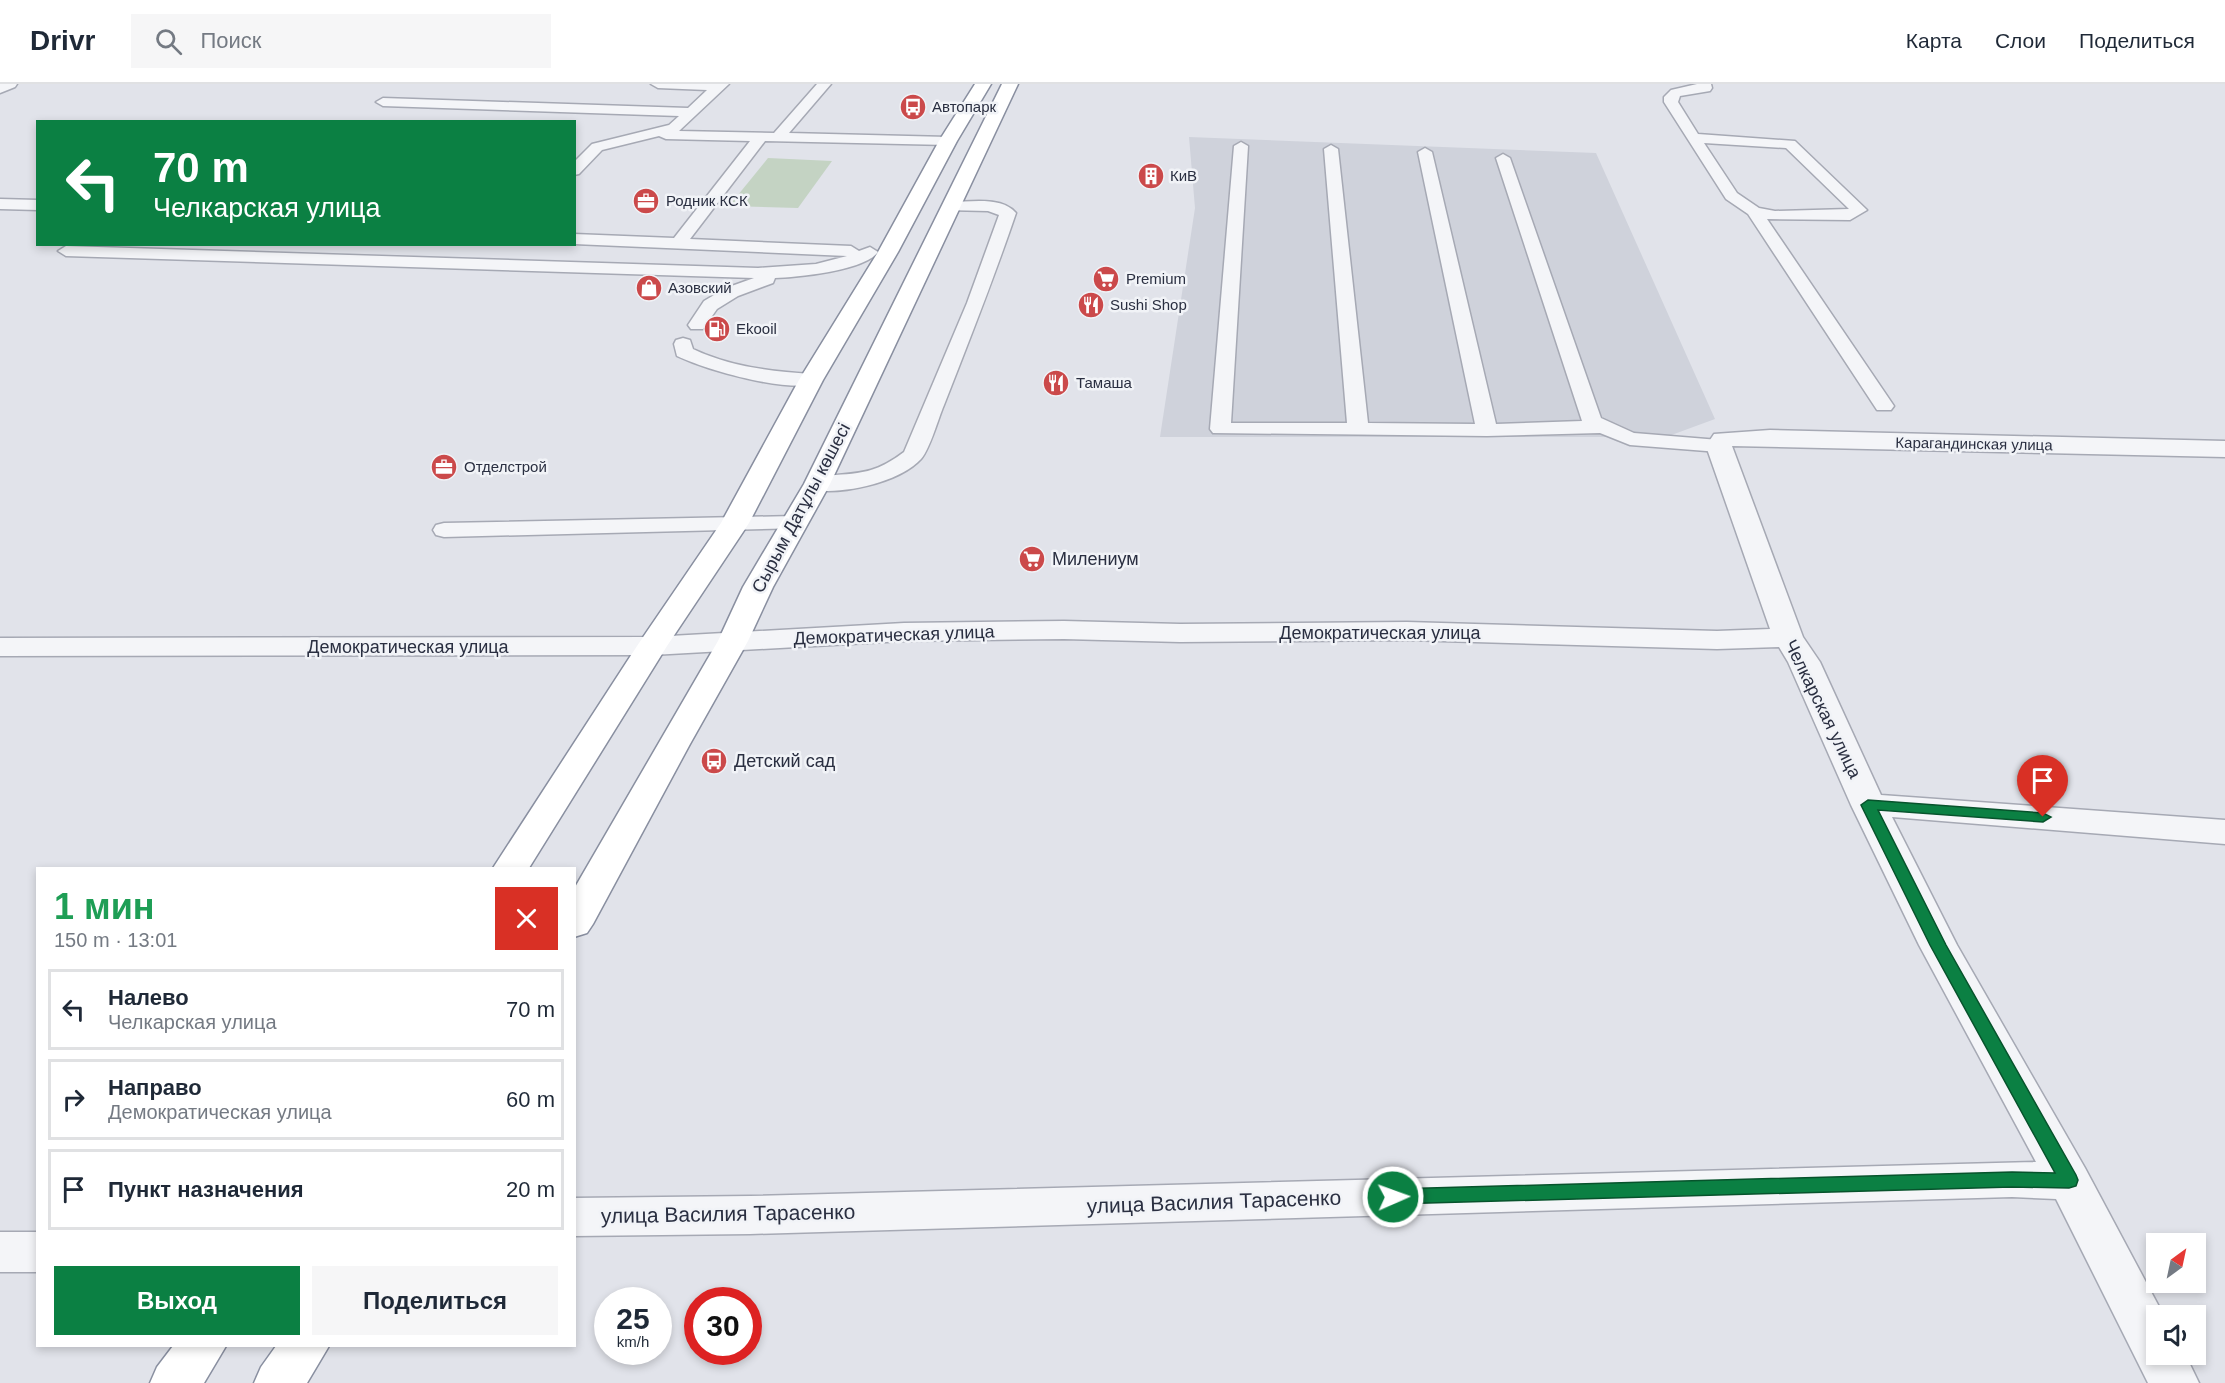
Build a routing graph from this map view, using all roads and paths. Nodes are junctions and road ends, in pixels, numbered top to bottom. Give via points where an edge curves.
1 (9, 84) edge
2 (658, 84) edge
3 (824, 84) edge
4 (983, 84) edge
5 (1010, 84) edge
6 (1704, 84) edge
7 (721, 85) edge
8 (0, 88) edge
9 (416, 88) dead end
10 (383, 102) dead end
11 (459, 104) junction
12 (692, 112) junction
13 (674, 128) junction
14 (761, 137) junction
15 (778, 138) junction
16 (1694, 138) junction
17 (948, 141) junction
18 (1241, 146) dead end
19 (1331, 149) dead end
20 (1425, 152) dead end
21 (1503, 158) dead end
22 (576, 169) edge
23 (0, 204) edge
24 (36, 205) edge
25 (951, 207) junction
26 (1754, 211) junction
27 (576, 239) edge
28 (679, 243) junction
29 (66, 251) dead end
30 (879, 252) junction
31 (782, 273) junction
32 (697, 325) dead end
33 (683, 344) dead end
34 (812, 380) junction
35 (1884, 406) dead end
36 (1605, 427) junction
37 (1358, 429) junction
38 (1487, 430) junction
39 (1721, 442) junction
40 (2225, 449) edge
41 (817, 484) junction
42 (735, 523) junction
43 (795, 523) junction
44 (444, 530) dead end
45 (1788, 637) junction
46 (733, 641) junction
47 (652, 646) junction
48 (0, 647) edge
49 (1868, 805) junction
50 (2225, 832) edge
51 (512, 867) edge
52 (576, 920) edge
53 (2069, 1180) junction
54 (576, 1217) edge
55 (0, 1252) edge
56 (36, 1252) edge
57 (2146, 1330) edge
58 (200, 1347) edge
59 (303, 1347) edge
60 (2164, 1365) edge
61 (175, 1383) edge
62 (279, 1383) edge
63 (2174, 1383) edge

1 - 8 street
2 - 7 lane
3 - 15 lane
4 - 17 highway
5 - 25 highway, Сырым Датұлы көшесі
6 - 16 lane via 1705,88 1671,97
7 - 12 lane
9 - 11 lane via 434,98
10 - 11 lane
11 - 12 lane
12 - 13 lane
13 - 14 lane via 666,135
13 - 22 lane via 597,147
14 - 15 lane
14 - 28 lane
15 - 17 lane
16 - 26 lane via 1731,196
16 - 26 lane via 1790,144 1859,210 1850,215 1774,216
17 - 30 highway
18 - 37 lane via 1220,429
19 - 37 lane
20 - 38 lane
21 - 36 lane via 1592,422
23 - 24 lane
25 - 41 highway, Сырым Датұлы көшесі
25 - 41 lane via 990,208 1008,213 976,303 913,455 872,480
26 - 35 lane
27 - 28 lane
28 - 30 lane
29 - 31 lane
30 - 31 lane via 833,266
30 - 34 highway
31 - 32 lane via 710,305
33 - 34 lane via 684,352 725,368
34 - 42 highway
36 - 38 lane
36 - 39 lane via 1630,439
37 - 38 lane
39 - 40 street, Карагандинская улица
39 - 45 street, Челкарская улица
41 - 43 highway, Сырым Датұлы көшесі
42 - 43 lane
42 - 44 lane via 657,528
42 - 47 highway
43 - 46 highway, Сырым Датұлы көшесі
45 - 46 street, Демократическая улица via 1717,640 1407,631 1065,630 904,632
45 - 49 street, Челкарская улица via 1804,662
46 - 47 street, Демократическая улица
46 - 52 highway, Сырым Датұлы көшесі
47 - 48 street, Демократическая улица
47 - 51 highway
49 - 50 street
49 - 53 street, Челкарская улица via 1938,945
53 - 54 street, улица Василия Тарасенко
53 - 57 street, Челкарская улица
55 - 56 street
58 - 61 highway
59 - 62 highway
60 - 63 street, Челкарская улица

